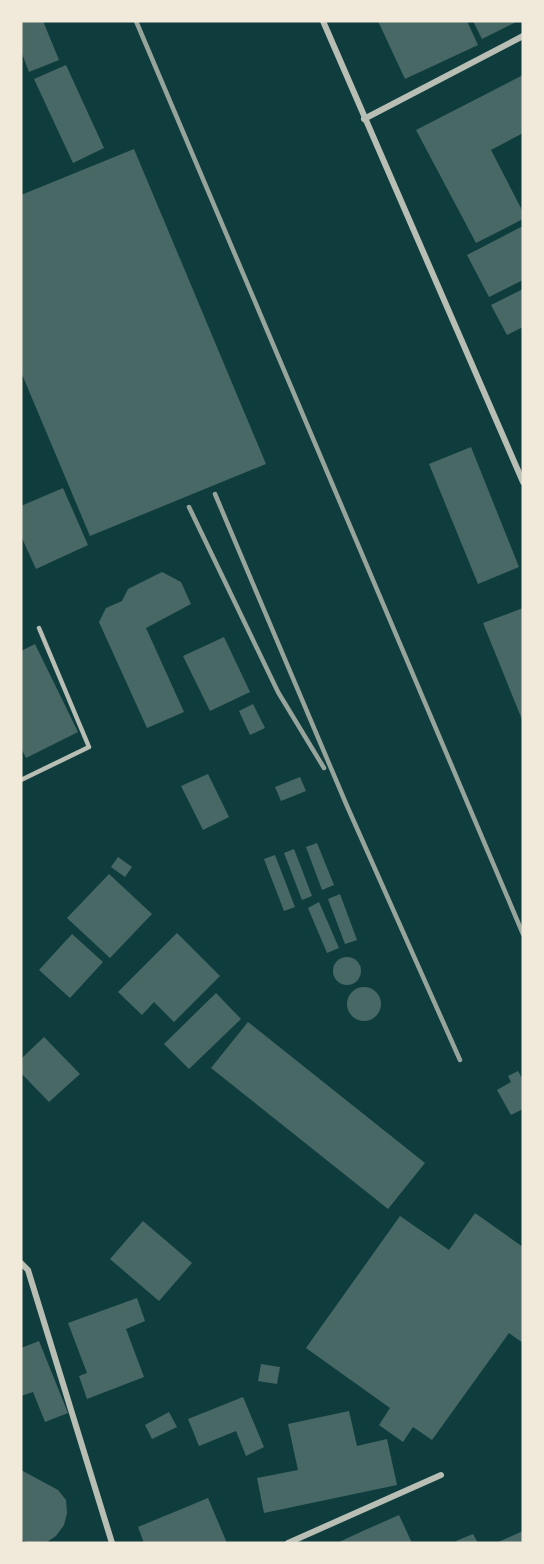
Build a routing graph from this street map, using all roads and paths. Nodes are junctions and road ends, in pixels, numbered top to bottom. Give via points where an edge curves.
1 (323, 21) edge
2 (523, 36) edge
3 (364, 119) junction
4 (523, 482) edge
5 (39, 628) dead end
6 (21, 780) edge
7 (21, 1263) edge
8 (441, 1475) dead end
9 (111, 1543) edge
10 (288, 1543) edge

1 - 3 street
2 - 3 street
3 - 4 street
5 - 6 lane via 89,747
7 - 9 street via 28,1270
8 - 10 street

